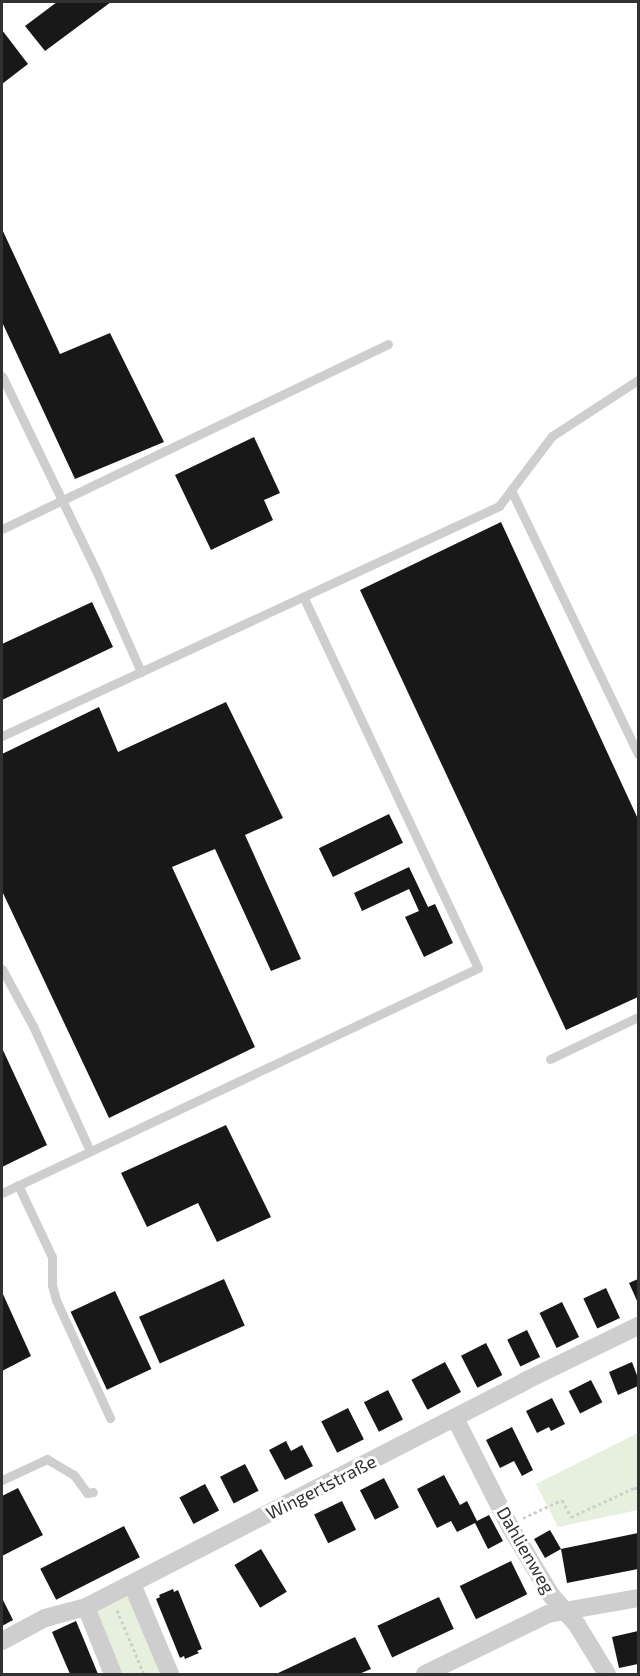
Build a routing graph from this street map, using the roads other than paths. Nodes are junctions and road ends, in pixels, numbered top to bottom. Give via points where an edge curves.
1 (388, 345) dead end
2 (2, 376) edge
3 (639, 380) edge
4 (511, 490) junction
5 (62, 500) junction
6 (2, 529) edge
7 (304, 598) junction
8 (141, 672) junction
9 (2, 736) edge
10 (639, 753) edge
11 (2, 969) edge
12 (639, 1017) edge
13 (550, 1059) dead end
14 (90, 1151) junction
15 (18, 1185) junction
16 (2, 1193) edge
17 (639, 1326) edge
18 (110, 1418) dead end
19 (455, 1418) junction
20 (2, 1480) edge
21 (93, 1492) dead end
22 (132, 1584) junction
23 (639, 1598) edge
24 (86, 1607) junction
25 (566, 1610) junction
26 (2, 1641) edge
27 (114, 1674) edge
28 (170, 1674) edge
29 (425, 1674) edge
30 (607, 1674) edge

1 - 5 lane
2 - 5 lane
3 - 4 lane via 552,436
4 - 7 lane via 499,506
4 - 10 lane
5 - 6 lane
5 - 8 lane
7 - 8 lane
7 - 14 lane via 478,968
8 - 9 lane
11 - 14 lane via 33,1026
12 - 13 lane
14 - 15 lane
15 - 16 lane
15 - 18 lane via 52,1257 56,1300
17 - 19 street, Wingertstraße
19 - 22 street, Wingertstraße
19 - 25 street, Dahlienweg via 509,1525 551,1595
20 - 21 lane via 47,1459 74,1475 87,1493
22 - 24 street, Wingertstraße
22 - 28 street
23 - 25 street
24 - 26 street, Wingertstraße via 45,1618
24 - 27 street
25 - 29 street via 530,1621
25 - 30 street, Dahlienweg

